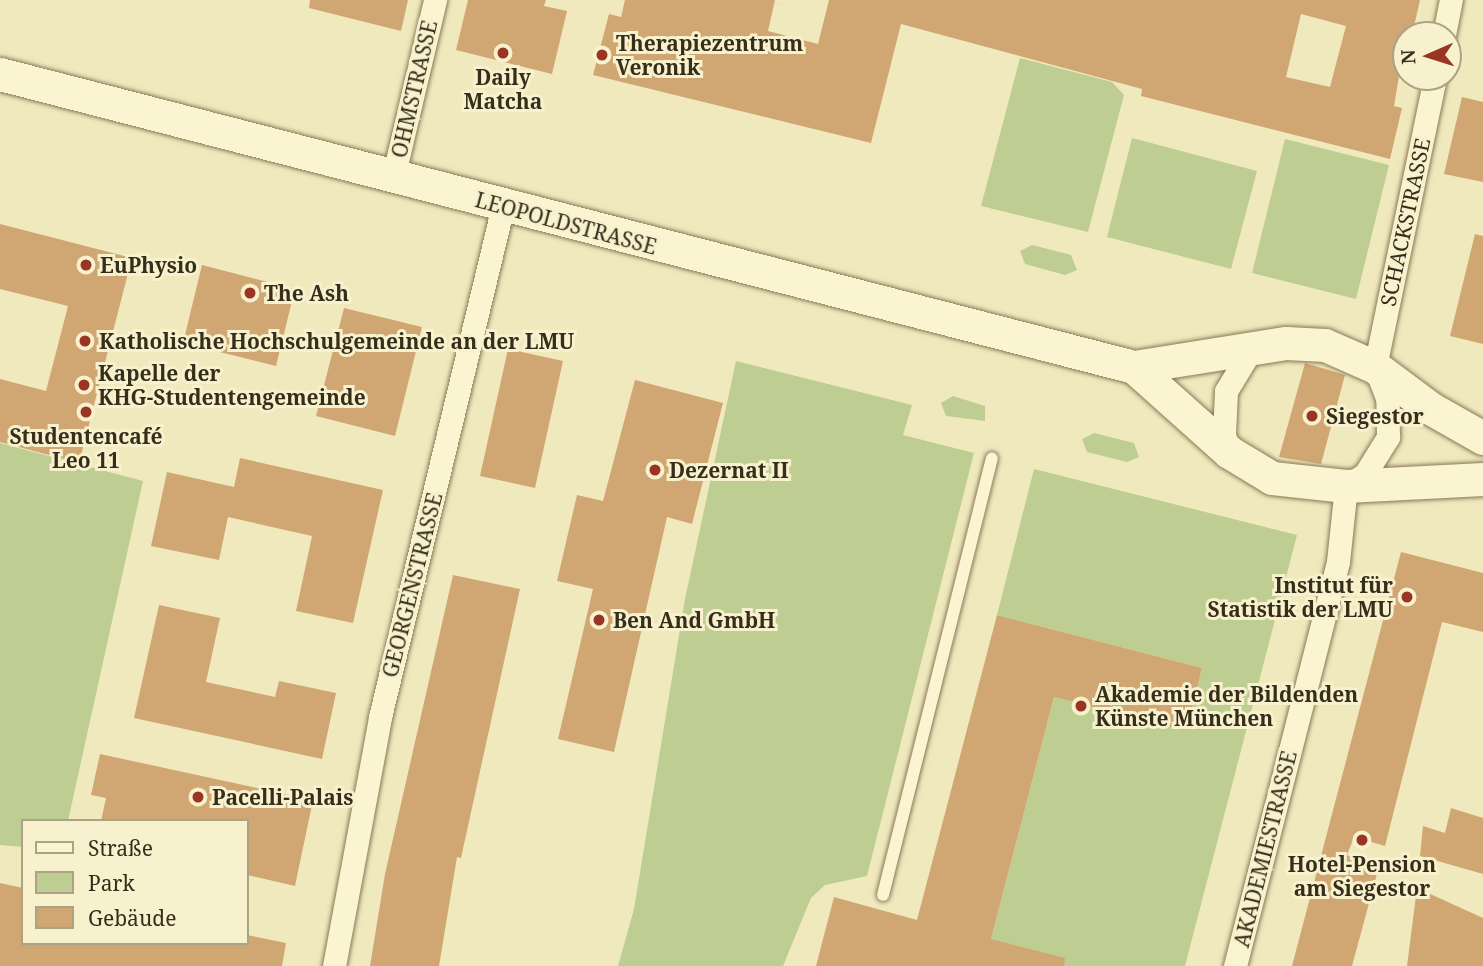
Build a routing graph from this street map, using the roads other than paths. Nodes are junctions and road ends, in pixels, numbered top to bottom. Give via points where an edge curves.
1 (435, 0) edge
2 (1451, 0) edge
3 (1447, 21) edge
4 (0, 74) edge
5 (1432, 91) edge
6 (393, 178) junction
7 (503, 206) junction
8 (1252, 348) junction
9 (1133, 367) junction
10 (1375, 367) junction
11 (1483, 438) edge
12 (1229, 452) junction
13 (992, 458) dead end
14 (1483, 479) edge
15 (1346, 486) junction
16 (883, 895) dead end
17 (334, 966) edge
18 (1236, 966) edge

1 - 6 street, OHMSTRASSE
2 - 3 street
4 - 6 main road, LEOPOLDSTRASSE
5 - 10 street, SCHACKSTRASSE
6 - 7 main road, LEOPOLDSTRASSE
7 - 9 main road, LEOPOLDSTRASSE
7 - 17 street, GEORGENSTRASSE via 380,717
8 - 9 main road, LEOPOLDSTRASSE
8 - 10 main road, LEOPOLDSTRASSE via 1325,345
8 - 12 street via 1226,391 1224,434
9 - 12 main road, LEOPOLDSTRASSE
10 - 11 main road, LEOPOLDSTRASSE
10 - 15 street via 1387,398 1388,437 1365,474
12 - 15 main road, LEOPOLDSTRASSE via 1272,478
13 - 16 lane
14 - 15 main road, LEOPOLDSTRASSE
15 - 18 street, AKADEMIESTRASSE via 1338,562

